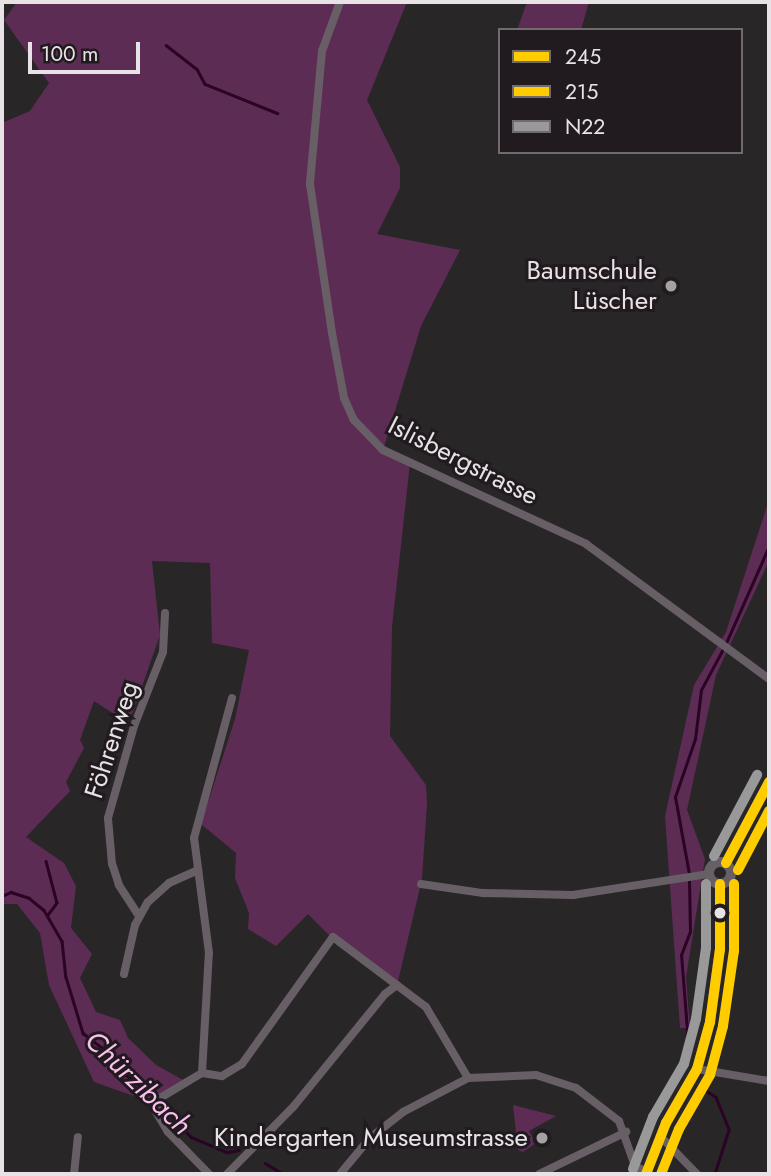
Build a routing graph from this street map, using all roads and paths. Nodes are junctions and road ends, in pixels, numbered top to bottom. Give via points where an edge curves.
1 (340, 2) edge
2 (165, 613) dead end
3 (769, 679) edge
4 (232, 698) dead end
5 (769, 782) edge
6 (726, 863) junction
7 (198, 870) junction
8 (709, 874) junction
9 (421, 884) dead end
10 (720, 884) junction
11 (139, 916) junction
12 (124, 974) dead end
13 (397, 985) junction
14 (697, 1069) junction
15 (202, 1073) junction
16 (468, 1078) junction
17 (769, 1080) edge
18 (626, 1132) junction
19 (660, 1136) junction
20 (78, 1137) dead end
21 (647, 1173) edge
22 (74, 1174) edge
23 (209, 1174) edge
24 (228, 1174) edge
25 (340, 1174) edge
26 (539, 1174) edge
27 (697, 1174) edge

1 - 3 street, Islisbergstrasse via 322,51 310,184 344,398 354,420 383,450 586,544
2 - 11 street, Föhrenweg via 163,652 134,726 108,818 112,864 119,886
4 - 7 street via 194,838
5 - 6 street
6 - 8 street via 716,862
6 - 10 street via 731,876
7 - 11 street via 169,883
7 - 15 street via 209,953
8 - 9 street via 573,895 483,893
8 - 10 street
10 - 14 street via 715,992
11 - 12 street
13 - 15 street via 333,937 242,1065 222,1076
13 - 16 street via 426,1007
13 - 24 street via 294,1106
14 - 17 street
14 - 19 street
15 - 23 street via 158,1101 156,1112 168,1132
16 - 18 street via 526,1074 560,1082 592,1097
16 - 25 street via 403,1112 370,1138
18 - 21 street via 635,1166
18 - 26 street
19 - 21 street
19 - 27 street
20 - 22 street

